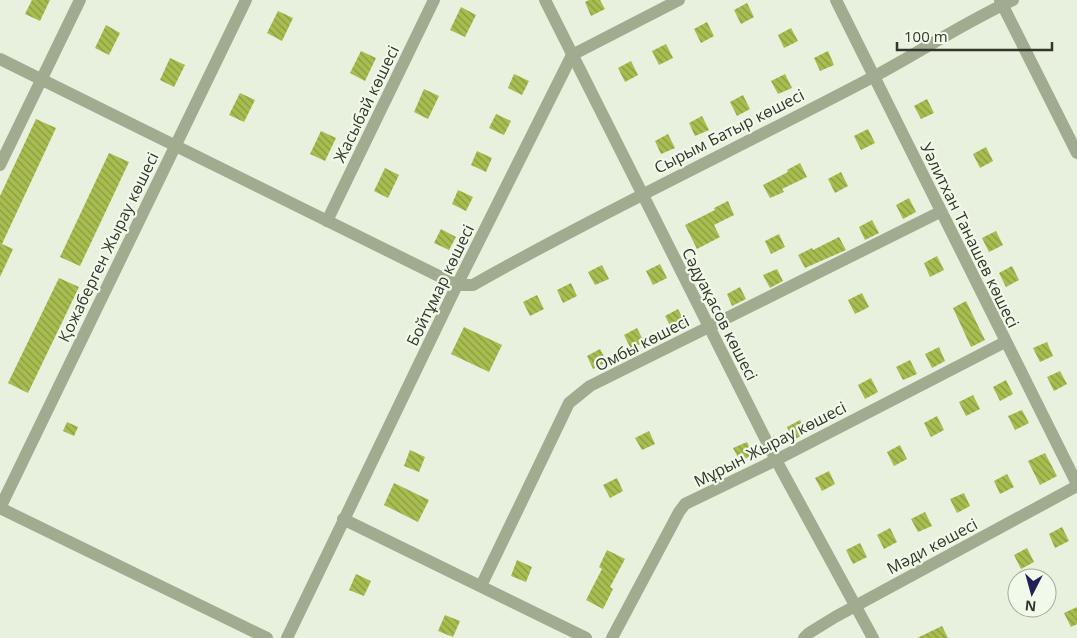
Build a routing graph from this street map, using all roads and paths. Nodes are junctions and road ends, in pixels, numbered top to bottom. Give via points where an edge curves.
1 (80, 0) edge
2 (246, 0) edge
3 (434, 0) edge
4 (545, 0) edge
5 (679, 0) edge
6 (836, 0) edge
7 (1005, 2) edge
8 (572, 54) junction
9 (0, 59) edge
10 (874, 76) junction
11 (41, 79) junction
12 (175, 146) junction
13 (1077, 153) edge
14 (0, 165) edge
15 (642, 194) junction
16 (940, 212) junction
17 (327, 221) junction
18 (458, 285) junction
19 (708, 327) junction
20 (1005, 342) junction
21 (776, 460) junction
22 (1077, 485) edge
23 (0, 508) edge
24 (343, 520) junction
25 (481, 586) junction
26 (857, 605) junction
27 (267, 638) edge
28 (287, 638) edge
29 (586, 638) edge
30 (612, 638) edge
31 (804, 638) edge
32 (873, 638) edge

1 - 11 street
2 - 12 street, Қожаберген Жырау көшесі
3 - 17 street, Жасыбай көшесі
4 - 8 street, Сәдуақасов көшесі
5 - 8 street
6 - 10 street, Уәлитхан Танашев көшесі
7 - 10 street, Сырым Батыр көшесі
7 - 13 street
8 - 15 street, Сәдуақасов көшесі
8 - 18 street, Бойтұмар көшесі
9 - 11 street
10 - 15 street, Сырым Батыр көшесі
10 - 16 street, Уәлитхан Танашев көшесі
11 - 12 street
11 - 14 street
12 - 17 street
12 - 23 street, Қожаберген Жырау көшесі
15 - 18 street, Сырым Батыр көшесі via 473,285
15 - 19 street, Сәдуақасов көшесі
16 - 19 street, Омбы көшесі
16 - 20 street, Уәлитхан Танашев көшесі
17 - 18 street
18 - 24 street, Бойтұмар көшесі
19 - 21 street, Сәдуақасов көшесі
19 - 25 street, Омбы көшесі via 590,386 569,403
20 - 21 street, Мұрын Жырау көшесі
20 - 22 street, Уәлитхан Танашев көшесі
21 - 26 street, Сәдуақасов көшесі
21 - 30 street, Мұрын Жырау көшесі via 685,504
22 - 26 street, Мәди көшесі
23 - 27 street
24 - 25 street
24 - 28 street, Бойтұмар көшесі
25 - 29 street
26 - 31 street, Мәди көшесі
26 - 32 street, Сәдуақасов көшесі

